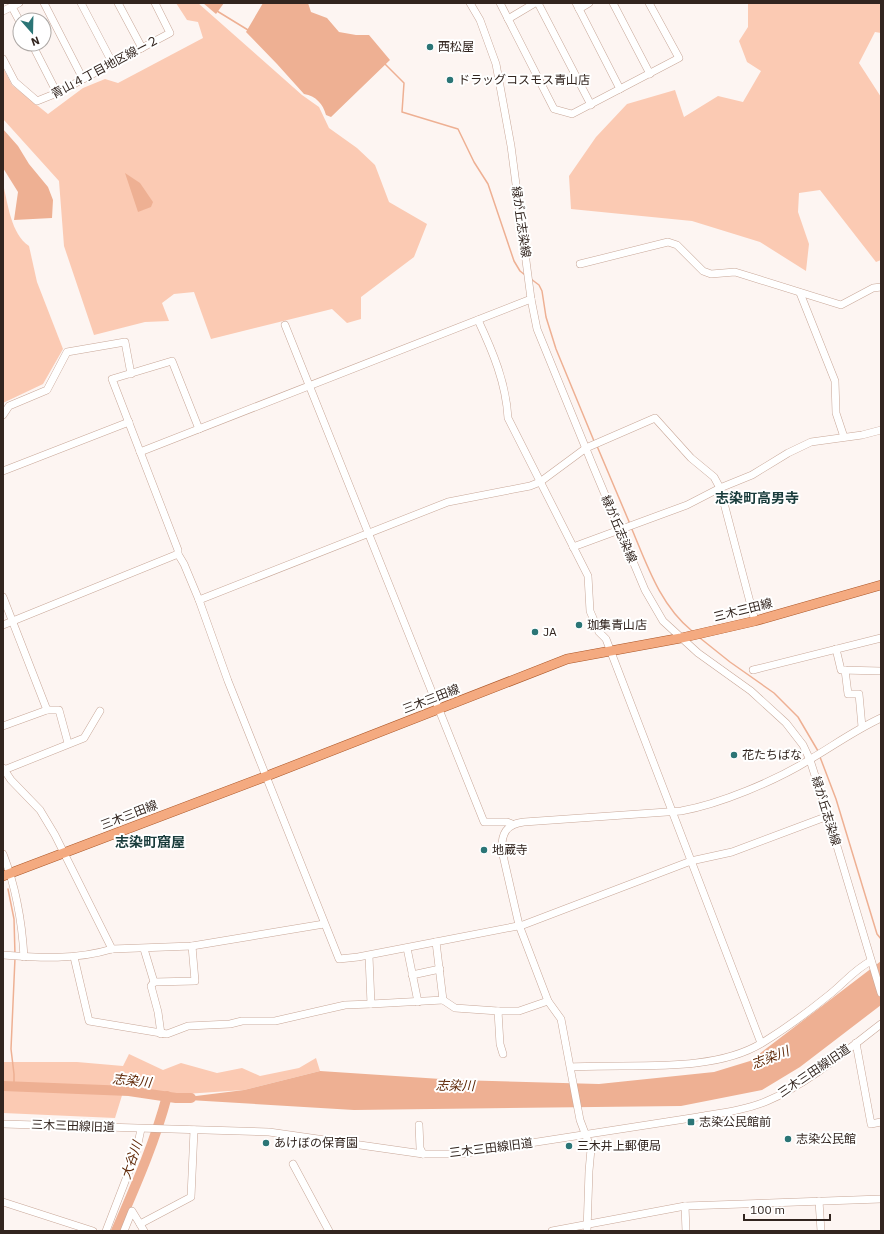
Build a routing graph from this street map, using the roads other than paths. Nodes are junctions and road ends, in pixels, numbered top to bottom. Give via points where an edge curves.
1 (44, 3) edge
2 (81, 3) edge
3 (118, 3) edge
4 (155, 3) edge
5 (470, 3) edge
6 (500, 3) edge
7 (535, 3) edge
8 (538, 3) edge
9 (589, 3) edge
10 (613, 3) edge
11 (649, 3) edge
12 (15, 5) edge
13 (577, 6) edge
14 (3, 11) edge
15 (508, 19) junction
16 (142, 48) junction
17 (36, 52) edge
18 (3, 59) edge
19 (113, 64) junction
20 (650, 74) junction
21 (83, 79) junction
22 (620, 89) junction
23 (57, 93) junction
24 (591, 105) junction
25 (580, 264) dead end
26 (881, 287) edge
27 (800, 293) junction
28 (531, 299) junction
29 (478, 320) junction
30 (285, 324) dead end
31 (131, 374) junction
32 (310, 386) junction
33 (3, 415) edge
34 (129, 422) junction
35 (199, 429) junction
36 (881, 430) edge
37 (844, 437) junction
38 (586, 448) junction
39 (140, 452) junction
40 (3, 471) edge
41 (540, 482) junction
42 (720, 488) junction
43 (620, 530) junction
44 (369, 534) junction
45 (573, 547) junction
46 (178, 554) junction
47 (881, 585) edge
48 (3, 597) edge
49 (199, 600) junction
50 (13, 621) junction
51 (755, 621) junction
52 (3, 625) edge
53 (681, 638) junction
54 (881, 638) edge
55 (836, 649) junction
56 (610, 651) junction
57 (753, 670) dead end
58 (845, 670) junction
59 (881, 671) edge
60 (438, 709) junction
61 (47, 710) junction
62 (100, 711) dead end
63 (881, 718) edge
64 (3, 726) edge
65 (862, 727) junction
66 (68, 743) junction
67 (810, 760) junction
68 (3, 769) edge
69 (267, 776) junction
70 (672, 811) junction
71 (828, 816) junction
72 (512, 824) junction
73 (64, 853) junction
74 (3, 854) edge
75 (691, 861) junction
76 (7, 875) edge
77 (324, 924) junction
78 (519, 925) junction
79 (436, 942) junction
80 (192, 946) junction
81 (407, 948) junction
82 (112, 949) junction
83 (144, 949) junction
84 (3, 955) edge
85 (22, 956) junction
86 (369, 956) junction
87 (74, 957) junction
88 (871, 961) junction
89 (440, 969) junction
90 (412, 975) junction
91 (154, 982) junction
92 (881, 993) edge
93 (444, 1000) junction
94 (548, 1001) junction
95 (418, 1002) junction
96 (371, 1004) junction
97 (498, 1011) junction
98 (881, 1024) edge
99 (161, 1034) junction
100 (761, 1043) junction
101 (856, 1043) junction
102 (503, 1054) dead end
103 (571, 1067) junction
104 (881, 1122) edge
105 (3, 1124) edge
106 (419, 1125) dead end
107 (141, 1129) junction
108 (194, 1130) junction
109 (585, 1135) junction
110 (423, 1154) junction
111 (293, 1164) dead end
112 (881, 1199) edge
113 (819, 1201) junction
114 (3, 1202) edge
115 (685, 1206) junction
116 (140, 1224) junction
117 (587, 1227) edge
118 (94, 1231) edge
119 (106, 1231) edge
120 (124, 1231) edge
121 (144, 1231) edge
122 (329, 1231) edge
123 (552, 1231) edge
124 (686, 1231) edge
125 (820, 1231) edge

1 - 21 street
2 - 19 street
3 - 16 street
4 - 16 street, 青山４丁目地区線ー２ via 170,32
5 - 28 street, 緑が丘志染線 via 480,20 496,64 511,146
6 - 15 street
7 - 15 street
8 - 24 street
9 - 13 street
10 - 20 street
11 - 20 street via 679,58
12 - 14 street
13 - 22 street
15 - 24 street via 554,109 572,114
16 - 19 street, 青山４丁目地区線ー２
17 - 23 street
18 - 23 street, 青山４丁目地区線ー２ via 15,82 37,101
19 - 21 street, 青山４丁目地区線ー２
20 - 22 street
21 - 23 street, 青山４丁目地区線ー２
22 - 24 street
25 - 27 street via 668,242 676,245 703,271 711,274 735,272
26 - 27 street via 873,288 841,305
27 - 37 street via 835,381 836,413
28 - 29 street
28 - 38 street, 緑が丘志染線 via 537,328
29 - 32 street
29 - 41 street via 496,360 507,398 508,418
30 - 32 street
31 - 33 street via 124,342 67,352 47,390 9,406
31 - 34 street via 112,379
31 - 35 street via 172,361
32 - 35 street
32 - 44 street
34 - 39 street
34 - 40 street
35 - 39 street
36 - 37 street
37 - 42 street via 811,442 752,475
38 - 41 street
38 - 42 street via 655,418 691,458 714,477
38 - 43 street, 緑が丘志染線
39 - 46 street
41 - 44 street via 448,502
41 - 45 street
42 - 43 street via 687,505
42 - 51 street
43 - 45 street
43 - 53 street, 緑が丘志染線 via 645,590 663,621
44 - 49 street
44 - 60 street
45 - 56 street via 588,576 593,621 606,639
46 - 49 street
46 - 50 street
47 - 51 main road, 三木三田線
48 - 50 street
49 - 69 street via 228,681
50 - 52 street
50 - 61 street
51 - 53 main road, 三木三田線
53 - 56 main road, 三木三田線
53 - 67 street, 緑が丘志染線 via 751,691 786,722 803,745
54 - 55 street
55 - 57 street
55 - 58 street via 841,670
56 - 60 main road, 三木三田線 via 567,659
56 - 70 street
58 - 59 street
58 - 65 street via 848,694 859,694
60 - 69 main road, 三木三田線
60 - 72 street via 484,822
61 - 64 street
61 - 66 street via 59,710
62 - 66 street via 84,738
63 - 65 street
65 - 67 street
66 - 68 street
67 - 70 street via 705,807
67 - 71 street, 緑が丘志染線
68 - 73 street via 40,810
69 - 73 main road, 三木三田線
69 - 77 street
70 - 72 street
70 - 75 street
71 - 75 street via 732,852
71 - 88 street, 緑が丘志染線
72 - 78 street via 502,840 502,851
73 - 76 main road, 三木三田線
73 - 82 street
74 - 76 street
75 - 78 street
75 - 100 street
76 - 85 street via 21,921
77 - 80 street
77 - 86 street via 339,959
78 - 79 street
78 - 94 street
79 - 81 street
79 - 89 street
80 - 83 street
80 - 91 street via 195,981
81 - 86 street
81 - 90 street
82 - 83 street
82 - 87 street
83 - 91 street
84 - 85 street
85 - 87 street
86 - 96 street
87 - 99 street via 90,1021
88 - 92 street, 緑が丘志染線
88 - 100 street via 829,995
89 - 90 street
89 - 93 street
90 - 95 street
91 - 99 street via 151,986
93 - 95 street
93 - 97 street via 455,1008
94 - 97 street via 519,1011
94 - 103 street via 561,1019
95 - 96 street
96 - 99 street via 345,1005 276,1021 188,1026
97 - 102 street
98 - 101 street, 三木三田線旧道
100 - 103 street via 738,1055 692,1064
101 - 104 street via 871,1124
101 - 109 street, 三木三田線旧道 via 791,1089 766,1102 729,1111
103 - 109 street
105 - 107 street, 三木三田線旧道
106 - 110 street via 420,1148
107 - 108 street, 三木三田線旧道
107 - 119 street via 136,1153
108 - 110 street, 三木三田線旧道 via 269,1132
108 - 116 street via 191,1197
109 - 110 street, 三木三田線旧道 via 460,1154
109 - 117 street via 591,1149
111 - 122 street
112 - 113 street
113 - 115 street
113 - 125 street
114 - 118 street
115 - 117 street
115 - 124 street
116 - 120 street via 132,1211
116 - 121 street
117 - 123 street

